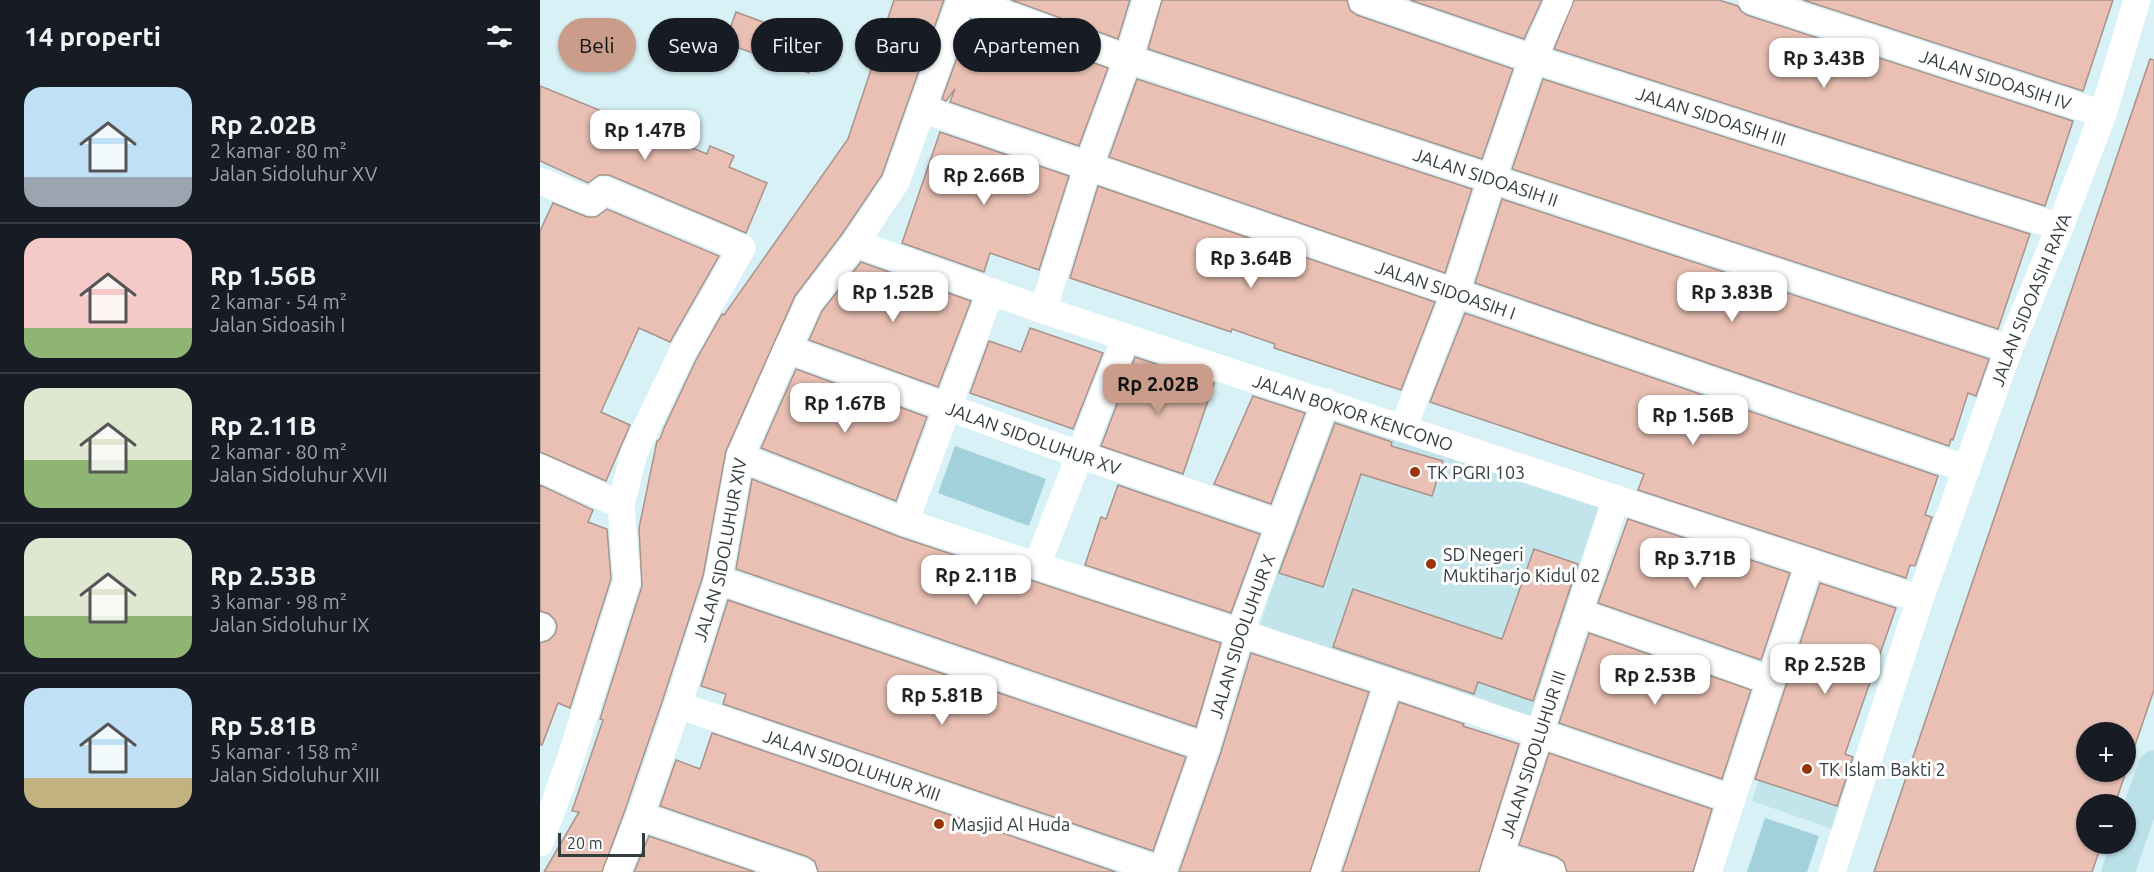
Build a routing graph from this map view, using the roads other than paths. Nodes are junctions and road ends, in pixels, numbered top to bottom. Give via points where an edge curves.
1 (963, 0) edge
2 (1147, 0) edge
3 (1362, 0) edge
4 (1558, 0) edge
5 (1752, 0) edge
6 (2137, 0) edge
7 (2154, 15) edge
8 (1128, 59) junction
9 (1533, 59) junction
10 (922, 109) junction
11 (2103, 114) junction
12 (1088, 167) junction
13 (1492, 178) junction
14 (540, 181) edge
15 (2060, 227) junction
16 (855, 243) junction
17 (991, 291) junction
18 (1455, 294) junction
19 (1043, 310) junction
20 (1126, 337) junction
21 (787, 349) junction
22 (2010, 349) junction
23 (1326, 402) junction
24 (948, 407) junction
25 (1403, 428) junction
26 (1080, 455) junction
27 (740, 457) junction
28 (540, 468) edge
29 (1967, 469) junction
30 (1617, 498) junction
31 (621, 505) junction
32 (905, 522) junction
33 (1281, 524) junction
34 (1810, 562) junction
35 (1037, 565) junction
36 (718, 580) junction
37 (1920, 599) junction
38 (1579, 613) junction
39 (1240, 633) junction
40 (1772, 681) junction
41 (1389, 682) junction
42 (678, 705) junction
43 (1538, 734) junction
44 (1206, 747) junction
45 (2154, 767) edge
46 (1732, 799) junction
47 (640, 816) junction
48 (540, 843) edge
49 (1496, 864) edge
50 (1162, 871) edge
51 (617, 872) edge
52 (803, 872) edge
53 (1325, 872) edge
54 (1552, 872) edge
55 (1708, 872) edge
56 (1832, 872) edge
57 (2118, 872) edge

1 - 8 street, JALAN SIDOASIH II
1 - 10 street, JALAN SIDOLUHUR XIV
2 - 8 street
3 - 9 street, JALAN SIDOASIH III
4 - 9 street
5 - 11 street, JALAN SIDOASIH IV
6 - 7 street, JALAN SIDOASIH RAYA
6 - 11 street, JALAN SIDOASIH RAYA
8 - 12 street
8 - 13 street, JALAN SIDOASIH II
9 - 13 street
9 - 15 street, JALAN SIDOASIH III
10 - 12 street, JALAN SIDOASIH I
10 - 16 street, JALAN SIDOLUHUR XIV via 896,182
11 - 15 street, JALAN SIDOASIH RAYA
12 - 18 street, JALAN SIDOASIH I
12 - 19 street
13 - 18 street
13 - 22 street, JALAN SIDOASIH II
14 - 31 street via 592,202 603,190 742,248 682,353 634,453
15 - 22 street, JALAN SIDOASIH RAYA
16 - 17 street, JALAN BOKOR KENCONO
16 - 21 street, JALAN SIDOLUHUR XIV via 809,303
17 - 19 street, JALAN BOKOR KENCONO
17 - 24 street
18 - 25 street
18 - 29 street, JALAN SIDOASIH I
19 - 20 street, JALAN BOKOR KENCONO
20 - 23 street, JALAN BOKOR KENCONO
20 - 26 street
21 - 24 street, JALAN SIDOLUHUR XV
21 - 27 street, JALAN SIDOLUHUR XIV
22 - 29 street, JALAN SIDOASIH RAYA
23 - 25 street, JALAN BOKOR KENCONO
23 - 33 street, JALAN SIDOLUHUR X
24 - 26 street, JALAN SIDOLUHUR XV
24 - 32 street
25 - 30 street, JALAN BOKOR KENCONO
26 - 33 street, JALAN SIDOLUHUR XV
26 - 35 street
27 - 32 street
27 - 36 street, JALAN SIDOLUHUR XIV
28 - 31 street
29 - 37 street, JALAN SIDOASIH RAYA
30 - 34 street, JALAN BOKOR KENCONO
30 - 38 street, JALAN SIDOLUHUR III
31 - 48 street via 627,581
32 - 35 street
33 - 39 street, JALAN SIDOLUHUR X
34 - 37 street, JALAN BOKOR KENCONO
34 - 40 street
35 - 39 street
36 - 42 street, JALAN SIDOLUHUR XIV
36 - 44 street
37 - 56 street, JALAN SIDOASIH RAYA
38 - 40 street
38 - 43 street, JALAN SIDOLUHUR III
39 - 41 street
39 - 44 street, JALAN SIDOLUHUR X
40 - 46 street
41 - 43 street
41 - 53 street
42 - 47 street, JALAN SIDOLUHUR XIV
42 - 50 street, JALAN SIDOLUHUR XIII
43 - 46 street
43 - 49 street, JALAN SIDOLUHUR III
44 - 50 street, JALAN SIDOLUHUR X
45 - 57 street
46 - 55 street
47 - 51 street, JALAN SIDOLUHUR XIV
47 - 52 street
49 - 54 street

